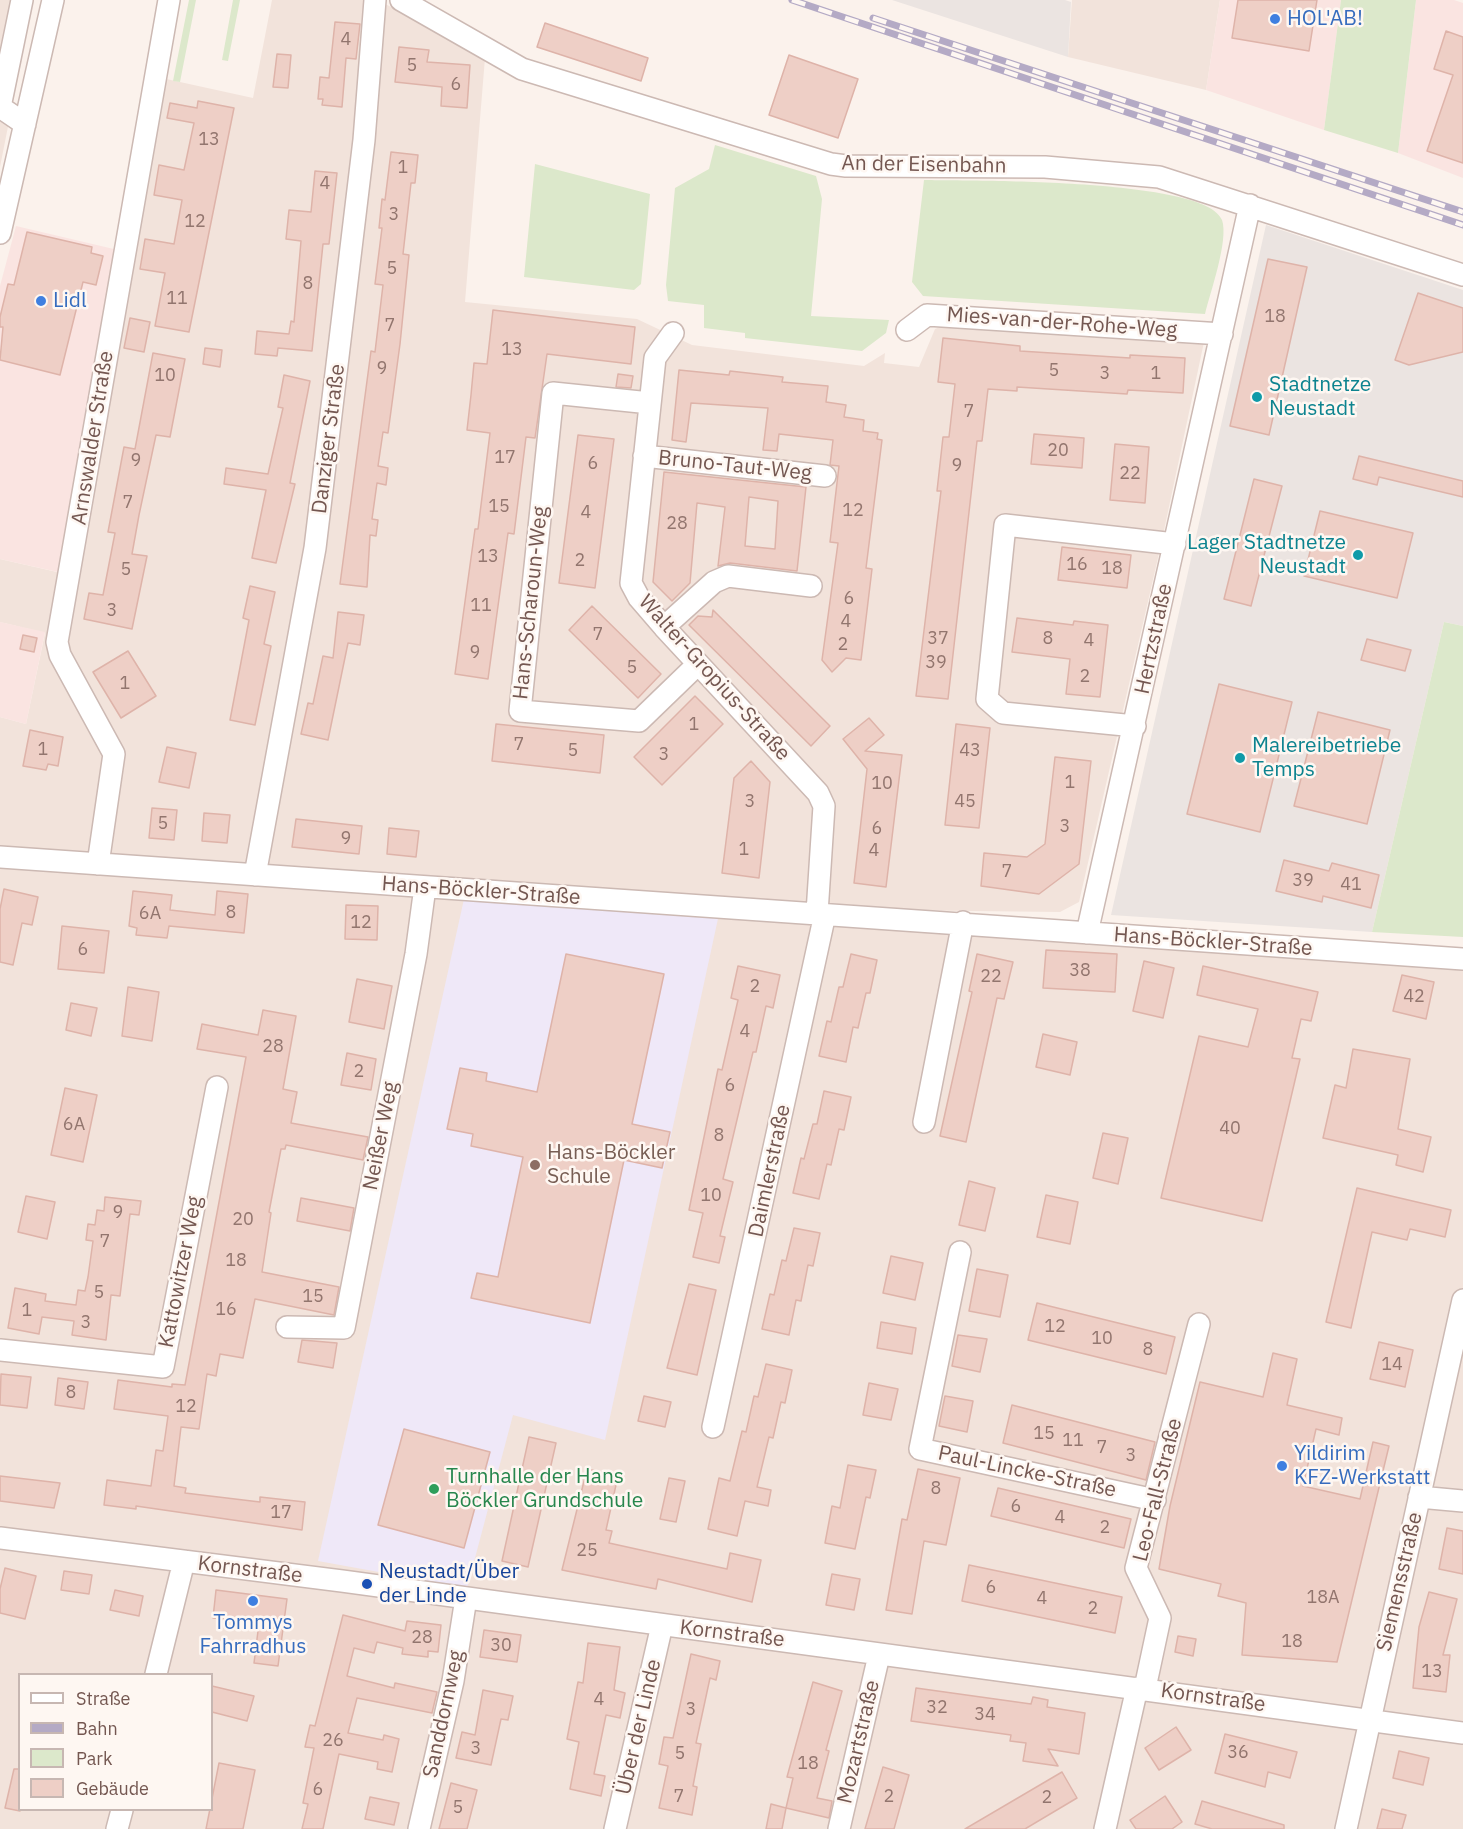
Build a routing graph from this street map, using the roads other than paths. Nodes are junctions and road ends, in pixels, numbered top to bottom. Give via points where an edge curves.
1 (21, 0) edge
2 (52, 0) edge
3 (169, 0) edge
4 (375, 0) edge
5 (401, 0) edge
6 (25, 124) junction
7 (1250, 205) junction
8 (0, 233) edge
9 (1463, 275) edge
10 (907, 330) dead end
11 (673, 333) dead end
12 (1222, 334) junction
13 (650, 403) junction
14 (644, 456) junction
15 (825, 476) dead end
16 (1175, 544) junction
17 (811, 586) dead end
18 (664, 627) junction
19 (698, 664) junction
20 (1135, 726) junction
21 (0, 857) edge
22 (98, 864) junction
23 (255, 874) junction
24 (425, 887) junction
25 (821, 914) junction
26 (963, 922) junction
27 (1087, 933) junction
28 (1463, 959) edge
29 (217, 1088) dead end
30 (924, 1122) dead end
31 (960, 1252) dead end
32 (1463, 1300) edge
33 (1199, 1324) dead end
34 (287, 1328) dead end
35 (0, 1350) edge
36 (713, 1428) dead end
37 (1419, 1497) junction
38 (1155, 1500) junction
39 (1463, 1501) edge
40 (0, 1538) edge
41 (184, 1561) junction
42 (466, 1598) junction
43 (662, 1625) junction
44 (879, 1655) junction
45 (156, 1673) edge
46 (1141, 1688) junction
47 (1370, 1719) junction
48 (1463, 1733) edge
49 (122, 1811) edge
50 (117, 1829) edge
51 (420, 1829) edge
52 (615, 1829) edge
53 (839, 1829) edge
54 (1105, 1829) edge
55 (1346, 1829) edge

1 - 6 street via 0,107
2 - 6 street
3 - 22 street, Arnswalder Straße via 57,642 60,655 114,753
4 - 23 street, Danziger Straße via 363,152 315,548
5 - 7 street, An der Eisenbahn via 522,69 831,164 1045,167 1159,177
6 - 8 street
7 - 9 street, An der Eisenbahn
7 - 12 street, Hertzstraße
10 - 12 street, Mies-van-der-Rohe-Weg via 927,315
11 - 13 street, Walter-Gropius-Straße via 655,358
12 - 16 street, Hertzstraße
13 - 14 street, Walter-Gropius-Straße
13 - 19 street, Hans-Scharoun-Weg via 553,393 520,711 639,721
14 - 15 street, Bruno-Taut-Weg
14 - 18 street, Walter-Gropius-Straße via 631,583
16 - 20 street, Hertzstraße
16 - 20 street via 1005,525 987,699 1003,713
17 - 18 street via 728,576 714,582
18 - 19 street, Walter-Gropius-Straße
19 - 25 street, Walter-Gropius-Straße via 818,793 824,806
20 - 27 street, Hertzstraße
21 - 22 street, Hans-Böckler-Straße
22 - 23 street, Hans-Böckler-Straße
23 - 24 street, Hans-Böckler-Straße
24 - 25 street, Hans-Böckler-Straße
24 - 34 street, Neißer Weg via 416,954 344,1328
25 - 26 street, Hans-Böckler-Straße
25 - 36 street, Daimlerstraße
26 - 27 street, Hans-Böckler-Straße
26 - 30 street
27 - 28 street, Hans-Böckler-Straße
29 - 35 street, Kattowitzer Weg via 163,1367
31 - 38 street, Paul-Lincke-Straße via 920,1449
32 - 37 street, Siemensstraße
33 - 38 street, Leo-Fall-Straße
37 - 39 street
37 - 47 street, Siemensstraße
38 - 46 street, Leo-Fall-Straße via 1136,1568 1160,1618
40 - 41 street, Kornstraße
41 - 42 street, Kornstraße
41 - 45 street
42 - 43 street, Kornstraße
42 - 51 street, Sanddornweg via 453,1681
43 - 44 street, Kornstraße
43 - 52 street, Über der Linde
44 - 46 street, Kornstraße
44 - 53 street, Mozartstraße
46 - 47 street, Kornstraße
46 - 54 street, Leo-Fall-Straße
47 - 48 street, Kornstraße
47 - 55 street, Siemensstraße
49 - 50 street

